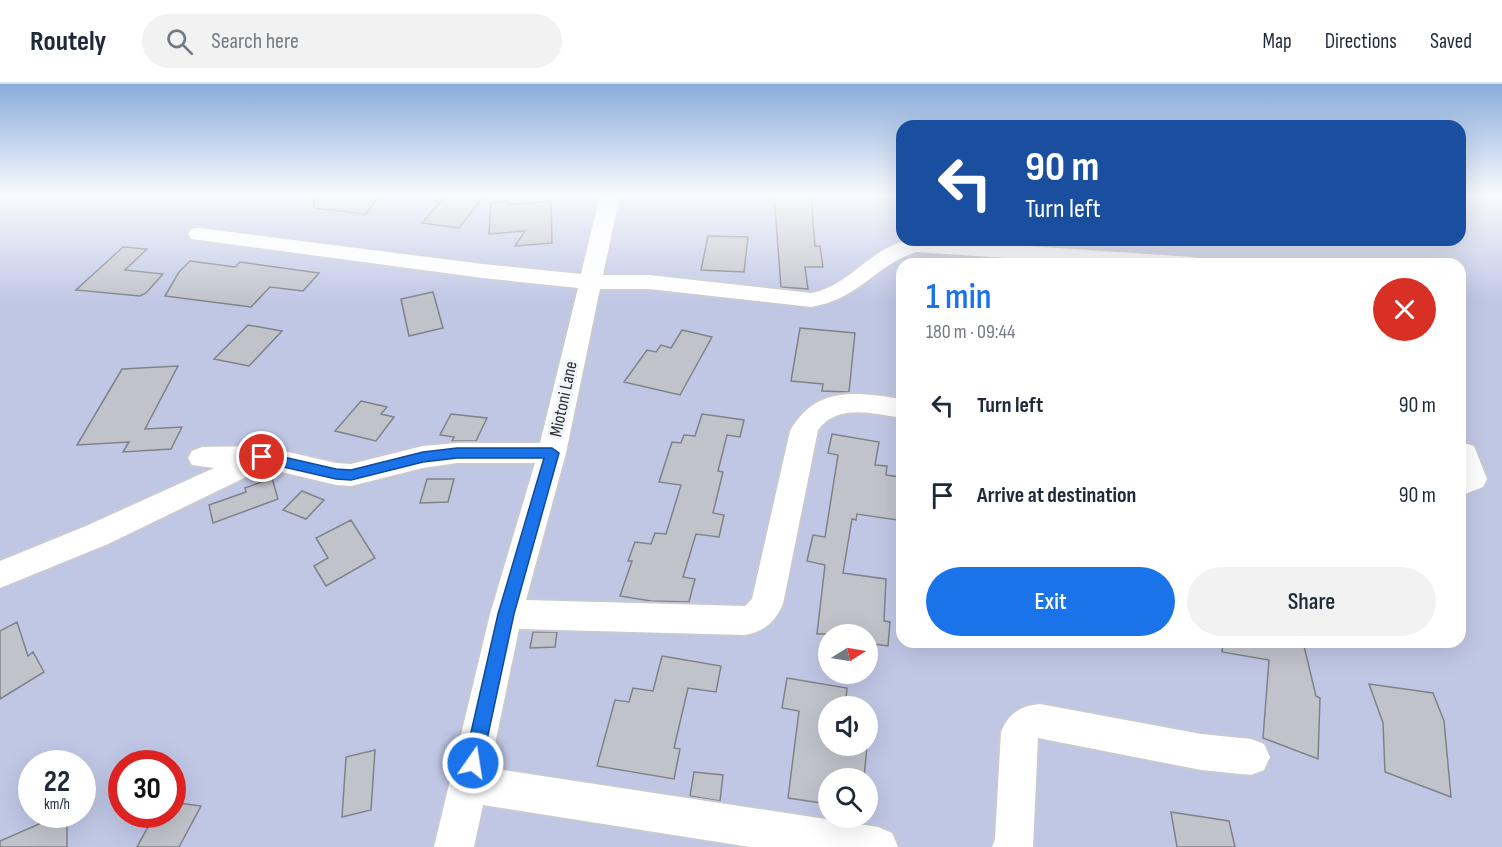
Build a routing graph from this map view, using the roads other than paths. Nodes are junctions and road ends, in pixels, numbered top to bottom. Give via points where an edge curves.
1 (601, 231) edge
2 (199, 234) dead end
3 (910, 246) edge
4 (954, 246) edge
5 (1113, 258) edge
6 (589, 282) junction
7 (896, 408) edge
8 (552, 453) junction
9 (262, 457) junction
10 (202, 458) dead end
11 (1466, 459) edge
12 (1466, 482) edge
13 (0, 575) edge
14 (506, 614) junction
15 (1251, 757) dead end
16 (468, 784) junction
17 (454, 847) edge
18 (878, 847) edge
19 (1012, 847) edge

1 - 6 street, Miotoni Lane
2 - 6 street
3 - 6 street via 893,251 818,300 639,281
4 - 5 street
6 - 8 street, Miotoni Lane
7 - 14 street via 860,403 833,407 814,416 804,431 766,604 755,620
8 - 9 street via 457,453 351,475
8 - 14 street, Miotoni Lane
9 - 10 street
9 - 13 street via 142,516
11 - 12 street via 1473,479
14 - 16 street, Miotoni Lane
15 - 19 street via 1029,722 1019,732
16 - 17 street, Miotoni Lane
16 - 18 street

